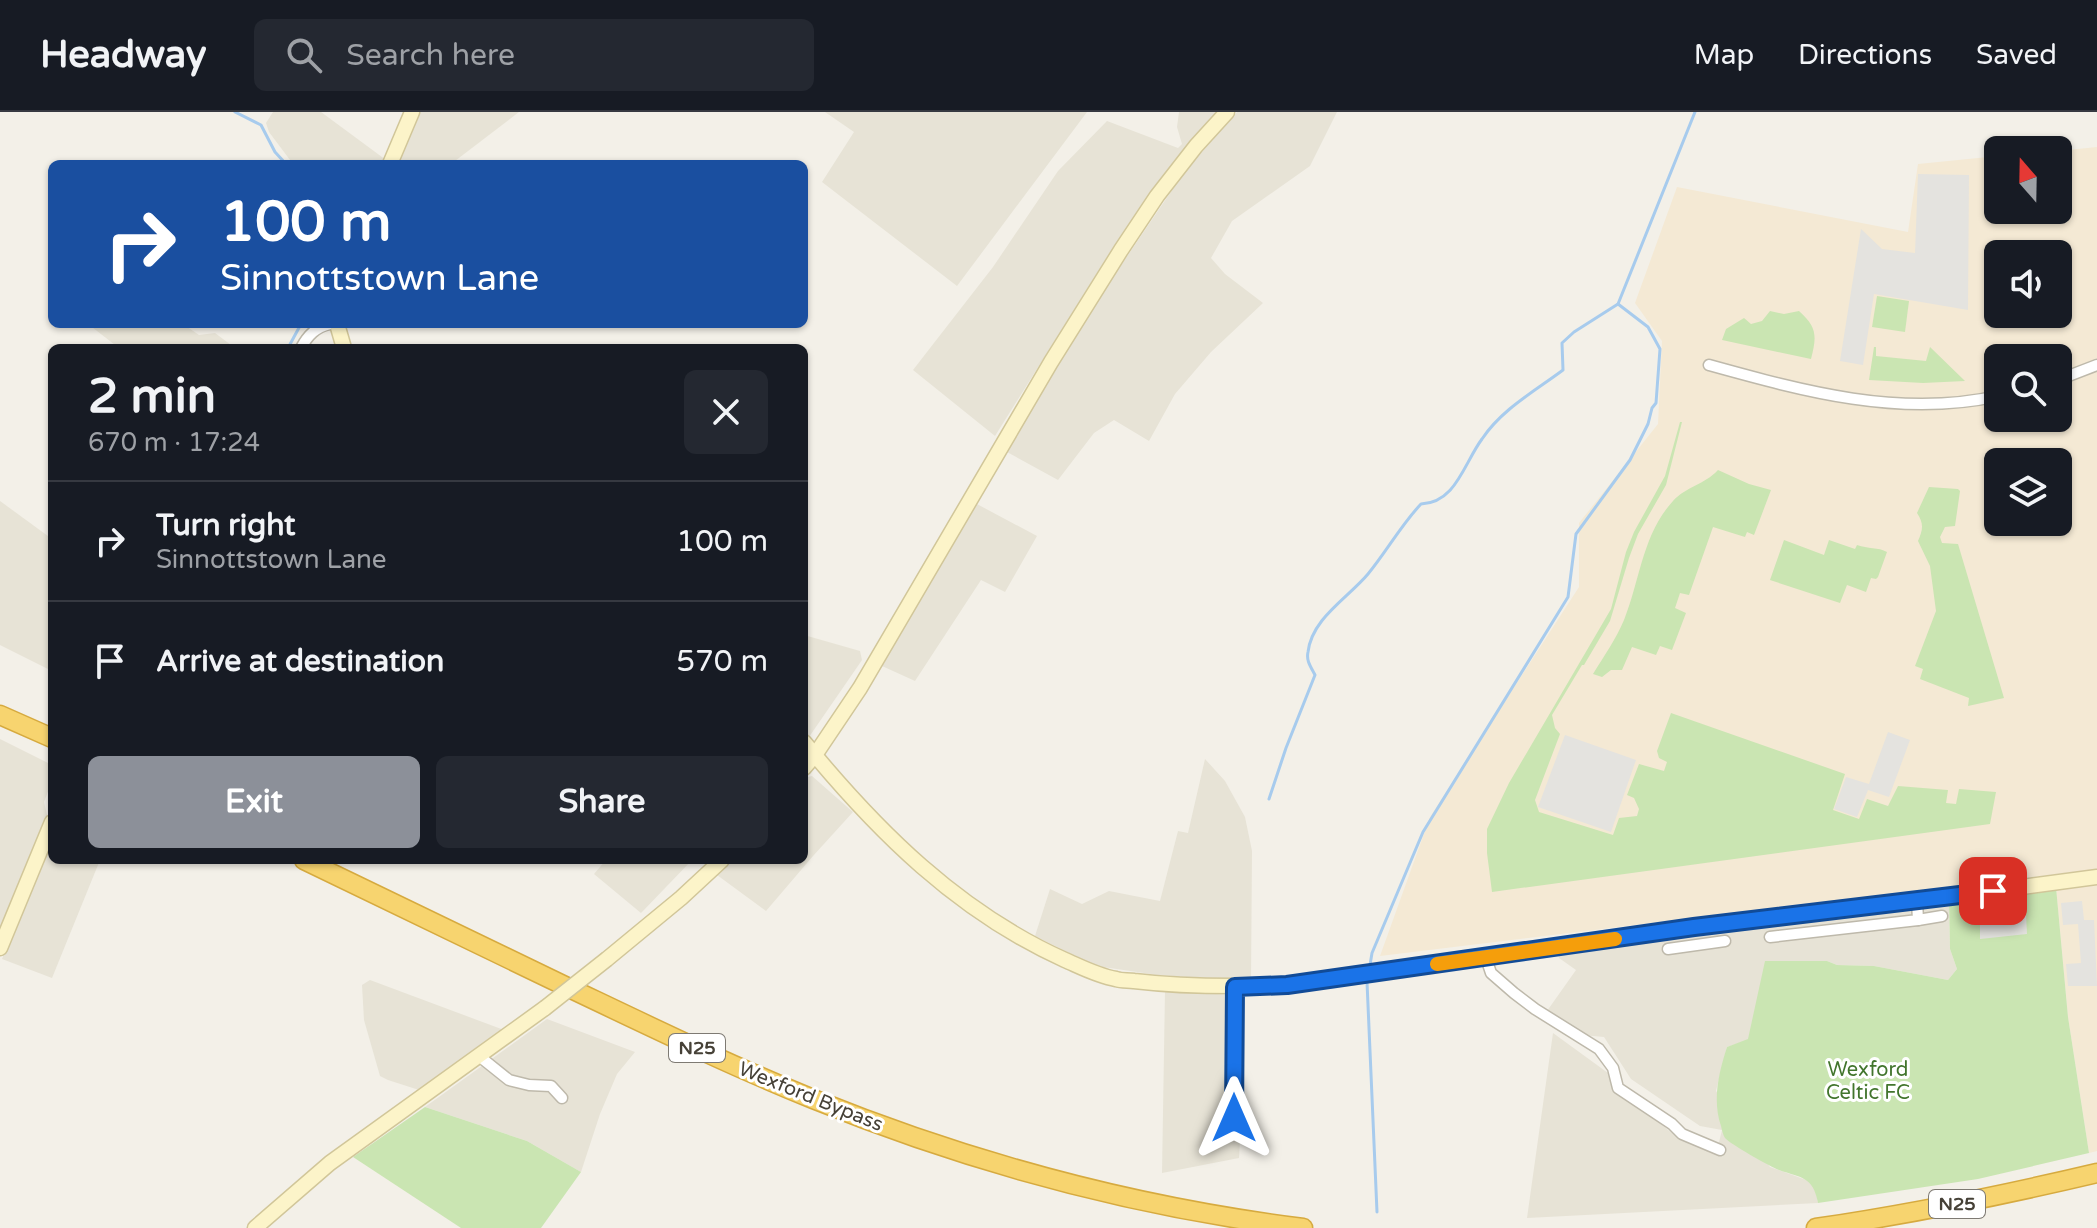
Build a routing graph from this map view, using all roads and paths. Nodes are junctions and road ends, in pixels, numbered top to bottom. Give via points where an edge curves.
1 (412, 112) edge
2 (1227, 112) edge
3 (392, 160) edge
4 (319, 328) edge
5 (304, 344) edge
6 (1709, 365) dead end
7 (2097, 365) edge
8 (2072, 375) edge
9 (1984, 398) edge
10 (0, 715) edge
11 (48, 736) edge
12 (808, 747) edge
13 (815, 755) junction
14 (808, 763) edge
15 (48, 832) edge
16 (312, 864) edge
17 (718, 864) edge
18 (2097, 877) edge
19 (1917, 901) junction
20 (1942, 916) dead end
21 (1918, 920) junction
22 (1694, 927) junction
23 (1770, 937) dead end
24 (1725, 941) dead end
25 (1695, 945) junction
26 (0, 948) edge
27 (1668, 949) dead end
28 (1486, 958) junction
29 (1235, 987) junction
30 (479, 1056) junction
31 (562, 1098) dead end
32 (1234, 1118) dead end
33 (1720, 1150) dead end
34 (2097, 1173) edge
35 (255, 1228) edge
36 (1303, 1228) edge
37 (1816, 1228) edge

1 - 3 street
2 - 13 street via 1157,196 1121,250
4 - 5 street
6 - 9 street via 1798,389 1891,404
7 - 8 street
10 - 11 highway
12 - 13 street
13 - 14 street
13 - 29 street via 885,835 1018,937 1115,979
15 - 26 street
16 - 36 highway, Wexford Bypass / N25 via 675,1038 911,1136 1152,1203
17 - 30 street, bridge via 607,959
18 - 19 street
19 - 21 street
19 - 22 street
20 - 21 street
21 - 23 street
22 - 25 street
22 - 28 street
24 - 25 street
25 - 27 street
28 - 29 street
28 - 33 street via 1491,973 1514,993 1599,1049 1613,1068 1618,1088 1682,1134
29 - 32 street
30 - 31 street via 509,1080 551,1086
30 - 35 street via 330,1163
34 - 37 highway, N25 via 1978,1201

